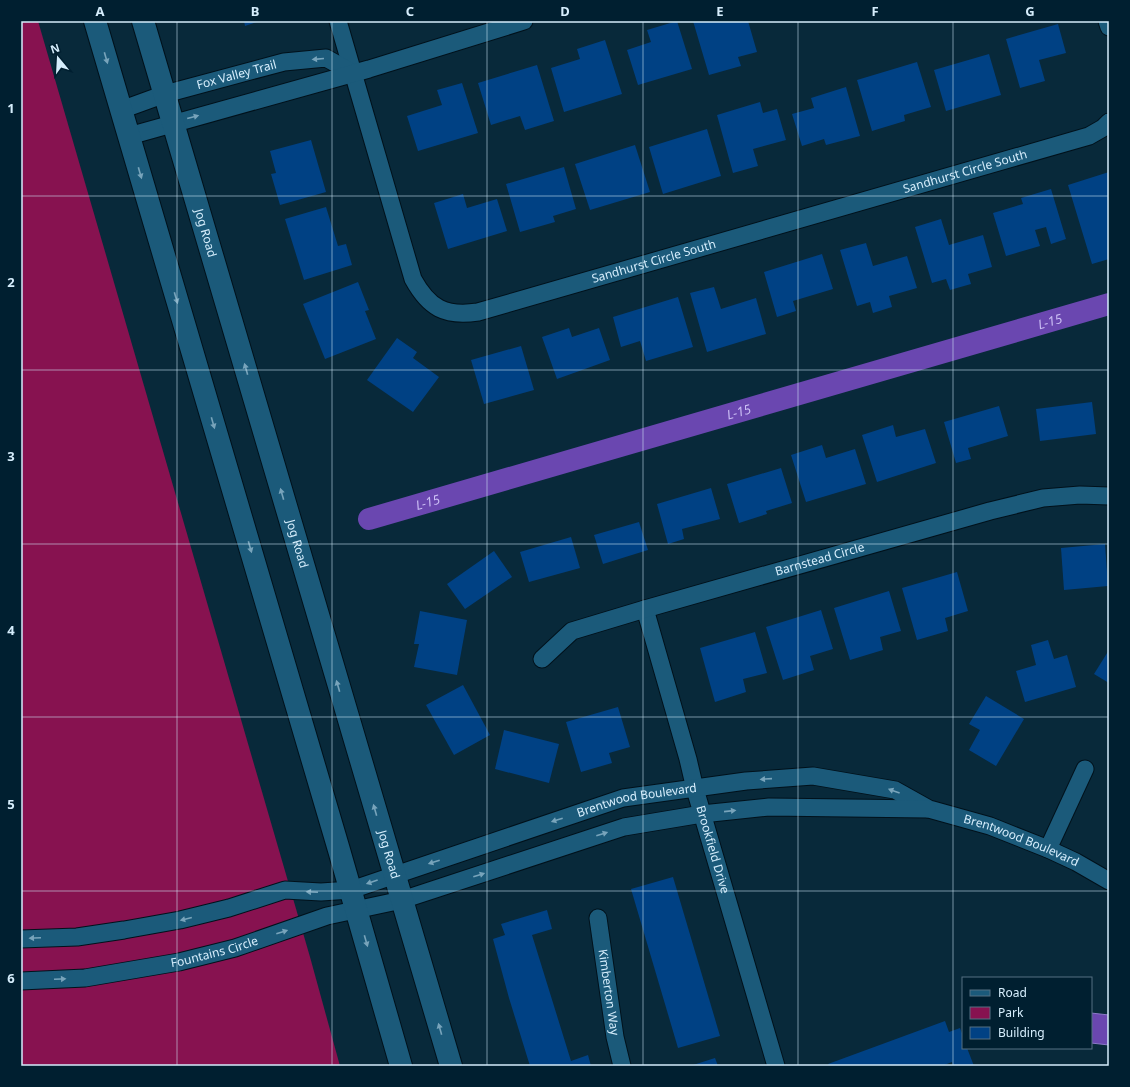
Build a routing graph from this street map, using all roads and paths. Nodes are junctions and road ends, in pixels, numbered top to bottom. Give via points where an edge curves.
1 (94, 21) edge
2 (143, 21) edge
3 (338, 21) edge
4 (524, 21) edge
5 (1107, 21) edge
6 (1109, 27) edge
7 (353, 73) junction
8 (165, 94) junction
9 (121, 110) junction
10 (1109, 122) edge
11 (173, 123) junction
12 (128, 136) junction
13 (1109, 496) edge
14 (645, 609) junction
15 (542, 659) dead end
16 (1085, 769) dead end
17 (695, 789) junction
18 (929, 810) junction
19 (702, 814) junction
20 (1048, 849) junction
21 (394, 875) junction
22 (1109, 882) edge
23 (351, 890) junction
24 (402, 900) junction
25 (357, 910) junction
26 (598, 918) dead end
27 (21, 939) edge
28 (21, 981) edge
29 (401, 1066) edge
30 (451, 1066) edge
31 (622, 1066) edge
32 (776, 1066) edge

1 -> 9 main road
2 - 8 main road, Jog Road
3 - 7 street, Sandhurst Circle South
4 - 7 street
5 - 6 street
7 -> 8 street, Fox Valley Trail via 326,58 284,62
7 - 10 street, Sandhurst Circle South via 413,279 432,305 447,312 463,314 478,312 1089,136
11 -> 7 street
8 - 9 street, Fox Valley Trail
8 - 11 main road, Jog Road
9 - 12 main road
11 - 12 street
21 -> 11 main road, Jog Road
12 -> 23 main road
13 - 14 street, Barnstead Circle via 1043,498
14 - 15 street, Barnstead Circle via 572,631
14 - 17 street, Brookfield Drive
16 - 20 street
18 -> 17 street, Brentwood Boulevard via 895,790 813,776 746,781
17 - 19 street, Brookfield Drive
17 -> 21 street, Brentwood Boulevard via 623,798
19 -> 18 street, Brentwood Boulevard via 769,807
18 - 20 street, Brentwood Boulevard via 990,826
24 -> 19 street, Brentwood Boulevard via 624,826
19 - 32 street, Brookfield Drive
20 - 22 street, Brentwood Boulevard
21 -> 23 street, Brentwood Boulevard
21 - 24 main road, Jog Road
23 - 25 main road
23 -> 27 street via 285,890 180,920 77,936
24 - 25 street, Fountains Circle
30 -> 24 main road, Jog Road
28 -> 25 street, Fountains Circle via 85,978 179,962 235,948 327,916
25 -> 29 main road
26 - 31 street, Kimberton Way via 615,1037

